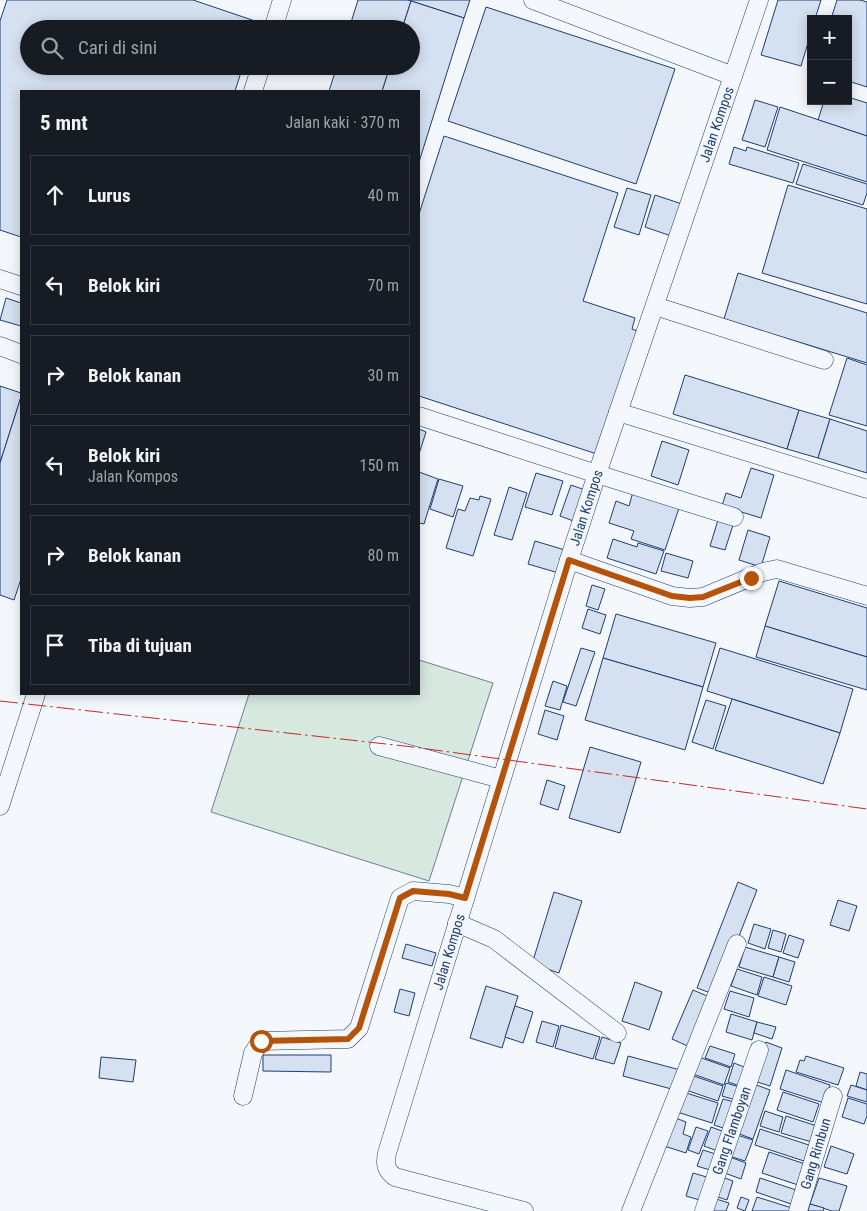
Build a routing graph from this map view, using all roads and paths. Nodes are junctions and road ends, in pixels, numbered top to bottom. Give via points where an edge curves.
1 (282, 0) edge
2 (533, 0) edge
3 (759, 0) edge
4 (276, 20) edge
5 (258, 75) edge
6 (733, 76) junction
7 (254, 90) edge
8 (0, 279) edge
9 (20, 286) edge
10 (655, 306) junction
11 (0, 346) edge
12 (20, 354) edge
13 (824, 360) dead end
14 (618, 412) junction
15 (420, 416) edge
16 (597, 474) junction
17 (867, 489) edge
18 (734, 517) dead end
19 (569, 560) junction
20 (867, 596) edge
21 (36, 695) edge
22 (380, 746) dead end
23 (501, 779) junction
24 (0, 806) edge
25 (465, 898) junction
26 (456, 923) junction
27 (737, 944) dead end
28 (617, 1033) dead end
29 (759, 1050) dead end
30 (243, 1096) dead end
31 (833, 1096) dead end
32 (524, 1211) edge
33 (631, 1211) edge
34 (704, 1211) edge
35 (798, 1211) edge

1 - 4 street
2 - 6 street
3 - 6 street, Jalan Kompos
5 - 7 street
6 - 10 street, Jalan Kompos
8 - 9 street
10 - 13 street
10 - 14 street, Jalan Kompos
11 - 12 street
14 - 16 street, Jalan Kompos
14 - 17 street
15 - 16 street
16 - 18 street
16 - 19 street, Jalan Kompos
19 - 20 street via 672,596 703,597 777,569
19 - 23 street, Jalan Kompos
21 - 24 street
22 - 23 street
23 - 25 street, Jalan Kompos
25 - 26 street, Jalan Kompos
25 - 30 street via 413,891 400,898 359,1028 348,1039 261,1041 253,1052
26 - 28 street via 494,938
26 - 32 street, Jalan Kompos via 387,1152 386,1168 395,1177
27 - 33 street
29 - 34 street, Gang Flamboyan
31 - 35 street, Gang Rimbun

